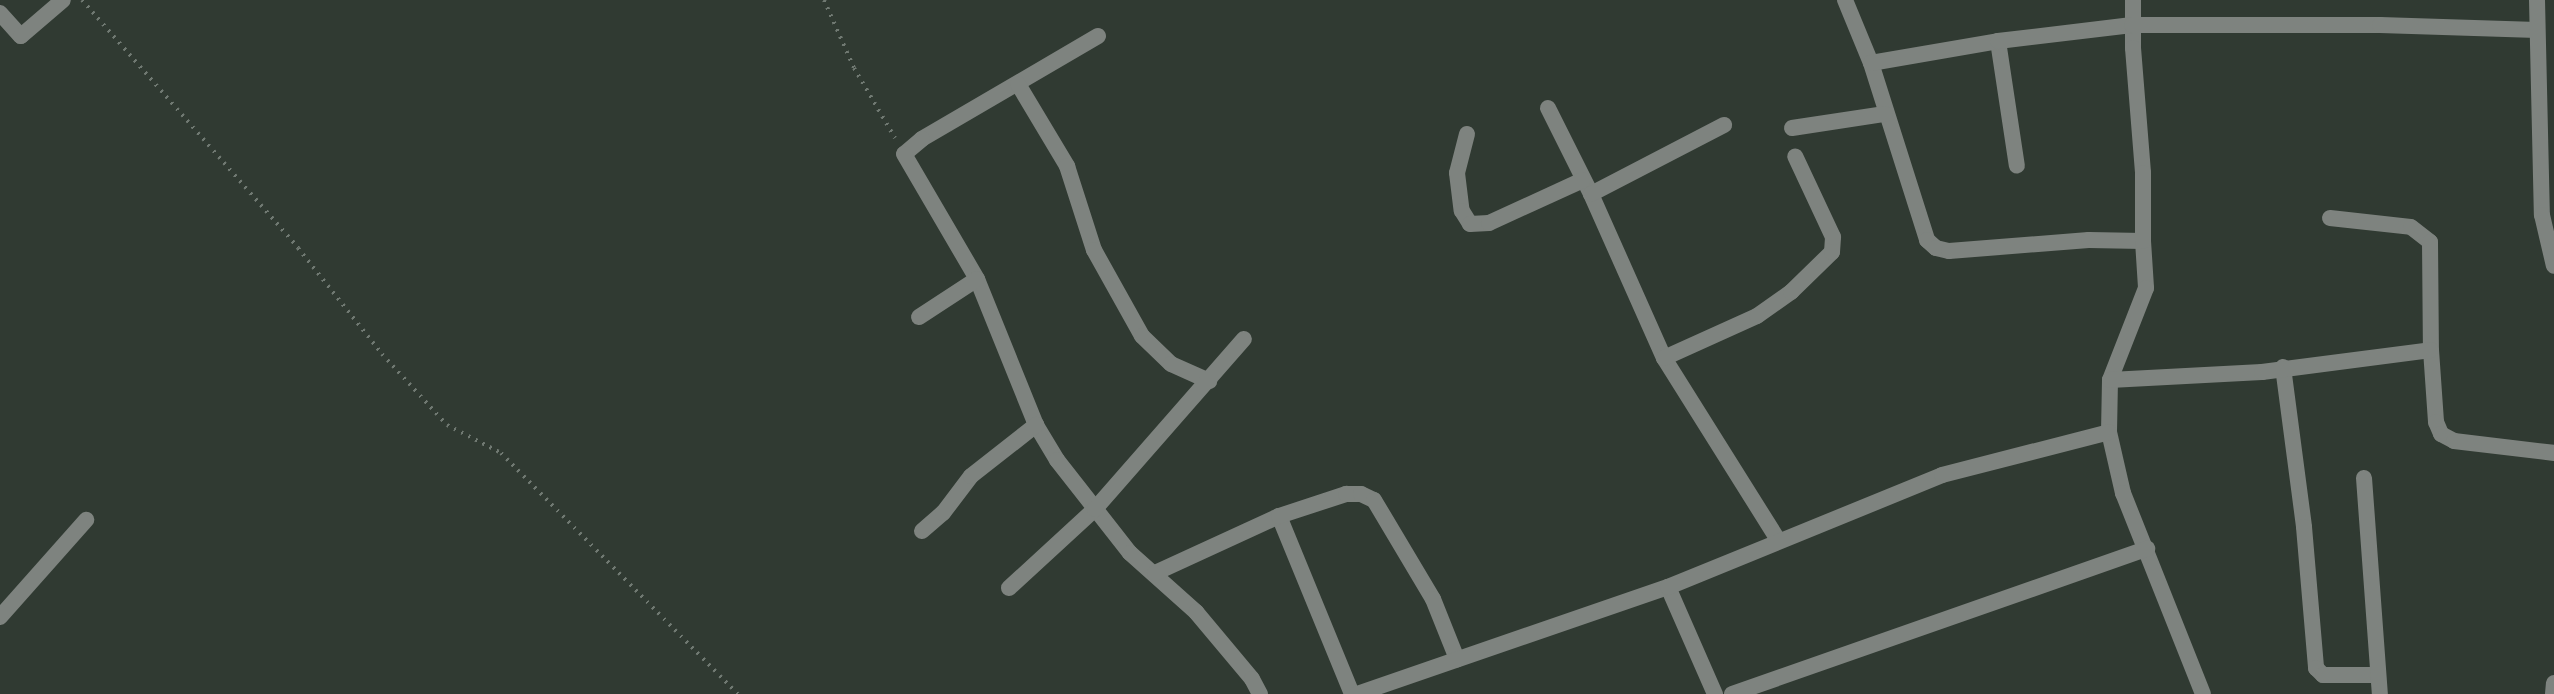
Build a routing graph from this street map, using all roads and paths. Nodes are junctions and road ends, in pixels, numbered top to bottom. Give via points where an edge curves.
1 (63, 0) edge
2 (82, 0) edge
3 (824, 0) edge
4 (1845, 0) edge
5 (2133, 0) edge
6 (2537, 0) edge
7 (0, 13) edge
8 (2132, 25) junction
9 (2537, 30) junction
10 (1098, 36) dead end
11 (1998, 41) junction
12 (1871, 63) junction
13 (1018, 84) junction
14 (1548, 108) dead end
15 (1885, 114) junction
16 (1724, 125) dead end
17 (1792, 128) dead end
18 (1467, 134) dead end
19 (904, 154) junction
20 (1795, 156) dead end
21 (2017, 166) dead end
22 (1587, 187) junction
23 (2330, 218) dead end
24 (2143, 241) junction
25 (2554, 266) edge
26 (977, 279) junction
27 (919, 317) dead end
28 (1244, 339) dead end
29 (2431, 350) junction
30 (1664, 358) junction
31 (2283, 367) junction
32 (2110, 380) junction
33 (1209, 381) junction
34 (1036, 425) junction
35 (2109, 432) junction
36 (2554, 453) edge
37 (2364, 478) dead end
38 (1095, 509) junction
39 (1279, 516) junction
40 (86, 520) dead end
41 (922, 531) dead end
42 (1778, 540) junction
43 (2147, 549) junction
44 (1155, 573) junction
45 (1668, 587) junction
46 (1009, 588) dead end
47 (0, 617) edge
48 (1457, 659) junction
49 (2378, 675) junction
50 (2554, 683) edge
51 (738, 694) edge
52 (1260, 694) edge
53 (1355, 694) edge
54 (1715, 694) edge
55 (1732, 694) edge
56 (2203, 694) edge
57 (2380, 694) edge
58 (2553, 694) edge

1 - 7 street via 21,36
2 - 51 path via 447,425 501,453
3 - 19 path via 854,68
4 - 12 street
5 - 8 street
6 - 9 street
8 - 9 street
8 - 11 street
8 - 24 street
9 - 25 street via 2542,215
10 - 13 street
11 - 12 street
11 - 21 street
12 - 15 street
13 - 19 street
13 - 33 street via 1067,166 1094,250 1142,336 1171,364
14 - 22 street
15 - 17 street
15 - 24 street via 1927,240 1936,248
16 - 22 street
18 - 22 street via 1457,173 1462,211 1470,224 1489,223
19 - 26 street
20 - 30 street via 1833,237 1832,252 1757,316
22 - 30 street
23 - 29 street via 2411,227 2430,242
24 - 32 street via 2146,288
26 - 27 street
26 - 34 street
28 - 33 street
29 - 31 street
29 - 36 street via 2441,434 2454,441
30 - 42 street
31 - 32 street
31 - 49 street via 2316,668 2323,675
32 - 35 street
33 - 38 street
34 - 38 street
34 - 41 street via 971,476
35 - 42 street via 1942,475
35 - 43 street via 2123,493
37 - 49 street
38 - 44 street via 1130,553
38 - 46 street
39 - 44 street
39 - 48 street via 1346,494 1374,500 1433,599
39 - 53 street
40 - 47 street
42 - 45 street
43 - 55 street
43 - 56 street
44 - 52 street via 1196,612
45 - 48 street
45 - 54 street
48 - 53 street
49 - 57 street
50 - 58 street

